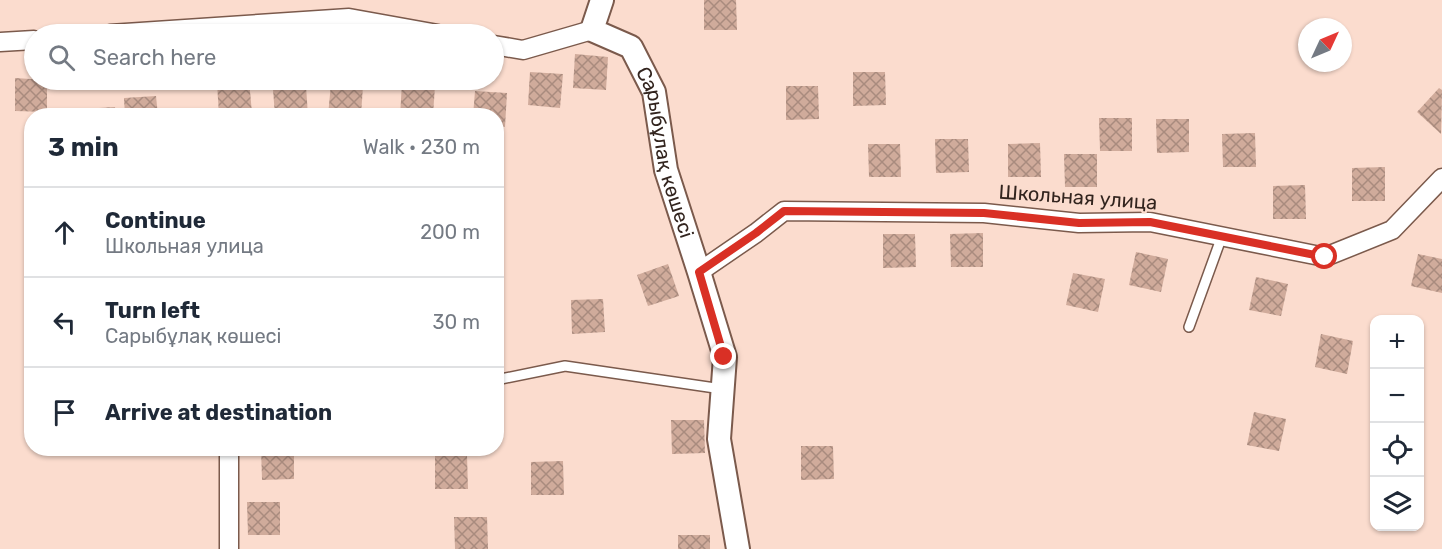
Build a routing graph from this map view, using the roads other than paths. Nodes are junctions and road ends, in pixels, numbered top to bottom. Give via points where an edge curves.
1 (602, 0) edge
2 (259, 24) edge
3 (382, 24) edge
4 (592, 30) junction
5 (24, 41) edge
6 (0, 42) edge
7 (504, 47) edge
8 (1442, 178) edge
9 (1222, 236) junction
10 (699, 272) junction
11 (1190, 327) dead end
12 (504, 378) edge
13 (722, 389) junction
14 (229, 456) edge
15 (229, 549) edge
16 (738, 549) edge

1 - 4 street
2 - 3 street via 349,18
4 - 7 street via 523,50
4 - 10 street, Сарыбұлақ көшесі via 631,47 654,92 666,170
5 - 6 street
8 - 9 street, Школьная улица via 1392,230 1325,257
9 - 10 street, Школьная улица via 1150,222 1079,223 984,213 784,211
9 - 11 lane
10 - 13 street, Сарыбұлақ көшесі via 724,357
12 - 13 lane via 565,366
13 - 16 street, Сарыбұлақ көшесі via 719,439
14 - 15 street

